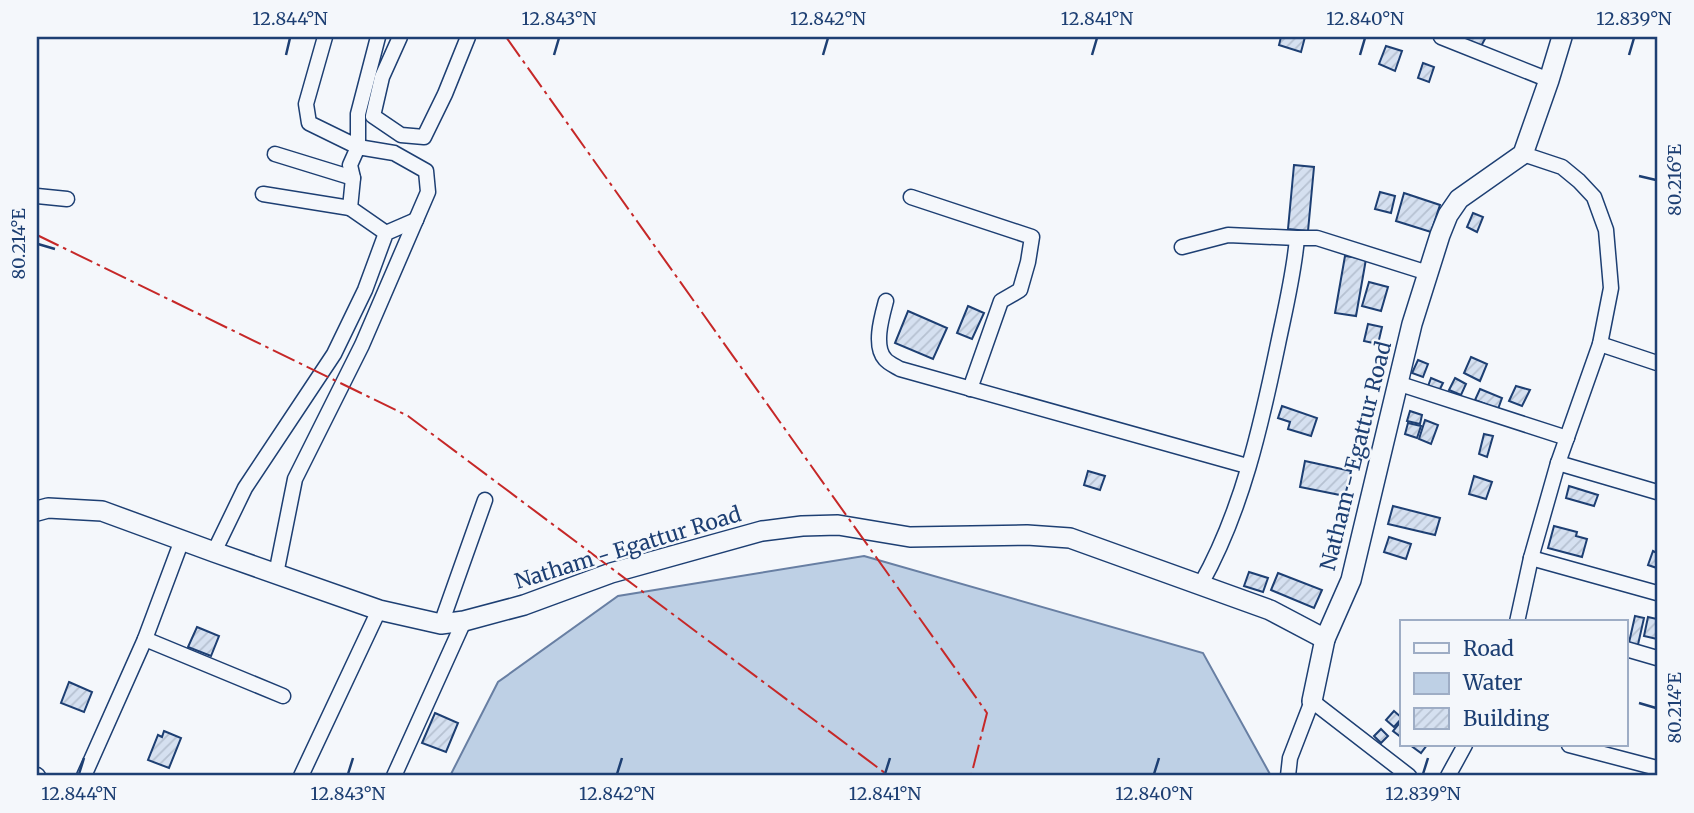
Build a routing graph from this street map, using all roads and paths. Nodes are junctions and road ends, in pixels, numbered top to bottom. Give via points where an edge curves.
1 (325, 37) edge
2 (378, 37) edge
3 (400, 37) edge
4 (468, 37) edge
5 (1441, 37) edge
6 (1562, 37) edge
7 (1549, 80) junction
8 (358, 146) junction
9 (275, 154) dead end
10 (1522, 154) junction
11 (353, 178) junction
12 (263, 194) dead end
13 (37, 196) edge
14 (911, 197) dead end
15 (67, 199) dead end
16 (350, 208) junction
17 (416, 220) junction
18 (386, 233) junction
19 (1297, 238) junction
20 (1182, 247) dead end
21 (1428, 272) junction
22 (886, 301) dead end
23 (1600, 344) junction
24 (1657, 363) edge
25 (1398, 383) junction
26 (970, 389) junction
27 (1567, 438) junction
28 (1558, 463) junction
29 (1247, 466) junction
30 (1657, 492) edge
31 (485, 500) dead end
32 (37, 510) edge
33 (182, 540) junction
34 (214, 552) junction
35 (1531, 558) junction
36 (276, 574) junction
37 (1201, 584) junction
38 (1657, 593) edge
39 (379, 610) junction
40 (1521, 620) edge
41 (464, 621) junction
42 (441, 624) junction
43 (145, 639) junction
44 (1325, 639) junction
45 (1628, 650) edge
46 (1657, 658) edge
47 (283, 696) dead end
48 (1312, 701) junction
49 (1464, 746) edge
50 (1573, 746) edge
51 (1657, 768) edge
52 (87, 775) edge
53 (301, 776) edge
54 (394, 776) edge
55 (1288, 776) edge
56 (1409, 776) edge
57 (1448, 776) edge

1 - 8 street via 306,104 309,123
2 - 8 street via 358,114
3 - 4 street via 382,77 373,116 401,135 424,137
5 - 7 street
6 - 7 street
7 - 10 street
8 - 11 street via 350,165
8 - 17 street via 394,153 426,171 428,192
9 - 11 street
10 - 21 street, Natham - Egattur Road via 1459,199 1448,215
10 - 23 street via 1562,167 1594,197 1606,230 1611,288
11 - 16 street
12 - 16 street
13 - 15 street
14 - 26 street via 1032,237 1020,290 1000,301
16 - 18 street
17 - 18 street
17 - 36 street via 362,345 295,479
18 - 34 street via 334,354 245,488
19 - 20 street via 1228,234
19 - 21 street via 1317,238
19 - 29 street via 1267,394
21 - 25 street, Natham - Egattur Road
22 - 26 street via 879,328 880,353 885,360 900,369
23 - 24 street
23 - 27 street
25 - 27 street
25 - 44 street, Natham - Egattur Road via 1351,580
26 - 29 street
27 - 28 street
28 - 30 street
28 - 35 street
29 - 37 street via 1234,511
31 - 42 street
32 - 33 street, Natham - Egattur Road via 102,510
33 - 34 street, Natham - Egattur Road
33 - 43 street
34 - 36 street, Natham - Egattur Road
35 - 38 street
35 - 40 street
36 - 39 street, Natham - Egattur Road
37 - 41 street, Natham - Egattur Road via 1070,538 910,537 838,525 802,526 762,531 611,573
37 - 44 street, Natham - Egattur Road via 1270,610
39 - 42 street, Natham - Egattur Road
39 - 53 street
41 - 42 street, Natham - Egattur Road
41 - 54 street
43 - 47 street
43 - 52 street
44 - 48 street
45 - 46 street
48 - 55 street via 1290,758
48 - 56 street
49 - 57 street
50 - 51 street

